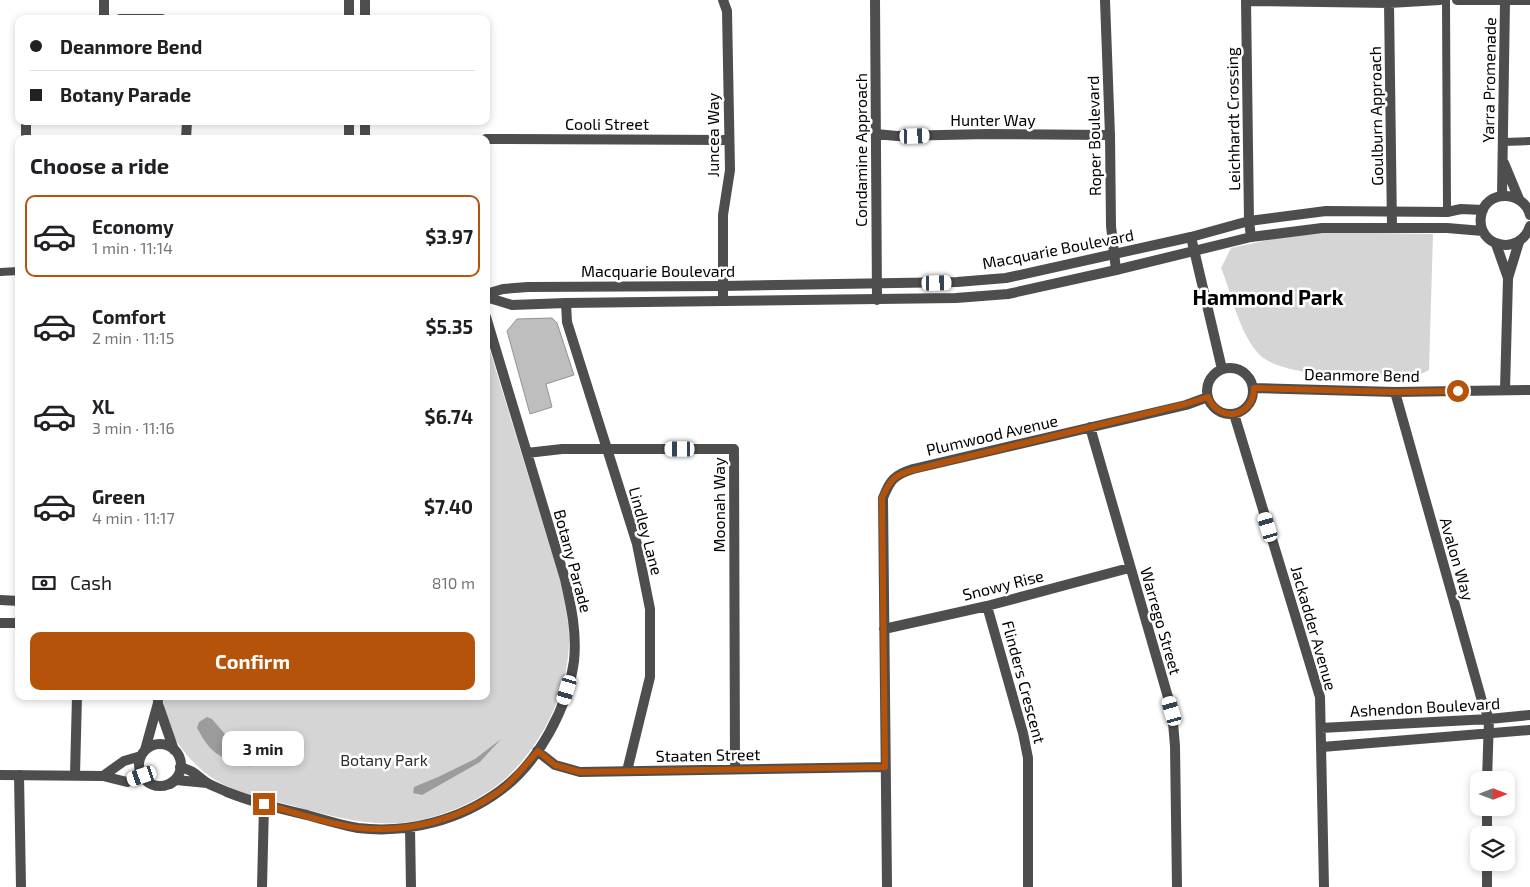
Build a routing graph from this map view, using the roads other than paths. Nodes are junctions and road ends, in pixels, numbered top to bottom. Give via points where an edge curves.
1 (104, 0) edge
2 (349, 0) edge
3 (365, 0) edge
4 (722, 0) edge
5 (875, 0) edge
6 (1105, 0) edge
7 (1246, 0) edge
8 (1440, 0) edge
9 (1446, 0) edge
10 (1457, 0) edge
11 (1530, 0) edge
12 (1506, 1) junction
13 (1389, 3) junction
14 (104, 15) edge
15 (349, 15) edge
16 (365, 15) edge
17 (876, 134) junction
18 (1110, 135) junction
19 (490, 139) edge
20 (728, 140) junction
21 (1530, 141) edge
22 (1504, 142) junction
23 (1503, 159) junction
24 (1502, 196) junction
25 (1520, 199) junction
26 (1483, 210) junction
27 (1392, 211) junction
28 (1447, 212) junction
29 (1530, 212) edge
30 (1249, 220) junction
31 (1392, 228) junction
32 (1529, 229) edge
33 (1483, 231) junction
34 (1251, 237) junction
35 (1190, 238) junction
36 (1519, 242) junction
37 (1496, 244) junction
38 (1194, 251) junction
39 (1113, 253) junction
40 (1116, 270) junction
41 (15, 271) edge
42 (0, 272) edge
43 (1508, 278) junction
44 (877, 283) junction
45 (724, 286) junction
46 (490, 294) edge
47 (490, 298) edge
48 (877, 300) junction
49 (723, 301) junction
50 (566, 303) junction
51 (490, 330) edge
52 (1222, 369) junction
53 (1254, 388) junction
54 (1506, 390) junction
55 (1530, 390) edge
56 (1394, 392) junction
57 (1208, 397) junction
58 (1234, 414) junction
59 (1090, 428) junction
60 (607, 450) junction
61 (527, 453) junction
62 (1129, 568) junction
63 (0, 600) edge
64 (15, 601) edge
65 (987, 606) junction
66 (0, 623) edge
67 (15, 623) edge
68 (884, 629) junction
69 (77, 700) edge
70 (158, 700) edge
71 (1530, 715) edge
72 (1488, 719) junction
73 (1321, 728) junction
74 (1530, 730) edge
75 (1487, 733) junction
76 (1322, 747) junction
77 (174, 750) junction
78 (538, 751) junction
79 (143, 753) junction
80 (180, 767) junction
81 (885, 767) junction
82 (735, 769) junction
83 (627, 771) junction
84 (1487, 771) edge
85 (0, 775) edge
86 (75, 775) junction
87 (19, 776) junction
88 (103, 776) junction
89 (142, 776) junction
90 (208, 783) junction
91 (170, 784) junction
92 (264, 804) junction
93 (410, 828) junction
94 (1487, 871) edge
95 (22, 887) edge
96 (263, 887) edge
97 (411, 887) edge
98 (888, 887) edge
99 (1028, 887) edge
100 (1177, 887) edge
101 (1324, 887) edge
102 (1487, 887) edge

1 - 14 street
2 - 15 street
3 - 16 street
4 - 20 street, Juncea Way via 727,11
5 - 17 street, Condamine Approach
6 - 18 street, Roper Boulevard
7 - 13 street
7 - 30 street, Leichhardt Crossing
8 - 13 street
9 - 28 lane
10 - 12 street
11 - 12 street
12 - 22 street, Yarra Promenade
13 - 27 street, Goulburn Approach
17 - 18 street, Hunter Way
17 - 44 street, Condamine Approach
18 - 39 street, Roper Boulevard
19 - 20 street, Cooli Street
20 - 45 street, Juncea Way via 730,170 723,215
21 - 22 lane
22 - 23 street, Yarra Promenade
23 - 24 street, Yarra Promenade
23 - 25 street, Yarra Promenade
24 - 25 street
24 - 26 street via 1491,200
25 - 29 street, Yarra Promenade
26 - 28 street, Macquarie Boulevard
26 - 33 street
27 - 28 street, Macquarie Boulevard
27 - 30 street, Macquarie Boulevard via 1326,211
27 - 31 street, Goulburn Approach
30 - 34 street, Leichhardt Crossing
30 - 35 street, Macquarie Boulevard
31 - 33 street, Macquarie Boulevard
31 - 34 street, Macquarie Boulevard via 1322,228
32 - 36 street
33 - 37 street
34 - 38 street, Macquarie Boulevard
35 - 38 street
35 - 39 street, Macquarie Boulevard
36 - 37 street via 1508,246
36 - 43 street
37 - 43 street
38 - 40 street, Macquarie Boulevard
38 - 52 street
39 - 40 street, Roper Boulevard
39 - 44 street, Macquarie Boulevard via 1006,278
40 - 48 street, Macquarie Boulevard via 1008,294
41 - 42 lane
43 - 54 street
44 - 45 street, Macquarie Boulevard
44 - 48 street, Condamine Approach
45 - 46 street, Macquarie Boulevard via 528,287 503,288
45 - 49 street, Juncea Way
47 - 50 street, Macquarie Boulevard via 512,306
48 - 49 street, Macquarie Boulevard
49 - 50 street, Macquarie Boulevard
50 - 60 street, Lindley Lane via 567,322
51 - 61 street, Botany Parade
52 - 53 street via 1229,367 1243,371
52 - 57 street via 1208,383
53 - 56 street, Deanmore Bend
53 - 58 street via 1249,405
54 - 55 street, Deanmore Bend
54 - 56 street, Deanmore Bend
56 - 72 street, Avalon Way
57 - 58 street via 1218,411
57 - 59 street, Plumwood Avenue
58 - 73 street, Jackadder Avenue via 1320,697
59 - 62 street, Warrego Street
59 - 68 street, Plumwood Avenue via 896,476 882,498
60 - 61 street, Moonah Way via 562,449
60 - 82 street, Moonah Way via 734,449
60 - 83 street, Lindley Lane via 637,544 650,609 650,677
61 - 78 street, Botany Parade via 565,579 574,616 575,638 573,667 564,700
62 - 65 street, Snowy Rise
62 - 100 street, Warrego Street via 1172,711 1176,746
63 - 64 street
65 - 68 street, Snowy Rise
65 - 99 street, Flinders Crescent via 1028,758
66 - 67 street
68 - 81 street, Plumwood Avenue
69 - 86 street
70 - 77 street
70 - 79 street
71 - 72 street, Ashendon Boulevard
72 - 73 street, Ashendon Boulevard
72 - 75 street, Avalon Way
73 - 76 street, Jackadder Avenue
74 - 75 street, Ashendon Boulevard
75 - 76 street, Ashendon Boulevard
75 - 84 street, Avalon Way
76 - 101 street, Jackadder Avenue
77 - 79 street via 156,744
77 - 80 street
78 - 83 street, Staaten Street via 555,765 580,772
78 - 93 street, Botany Parade via 513,779 489,798 444,819
79 - 88 street via 124,761
79 - 89 street via 138,763
80 - 90 street, Botany Parade via 192,770
80 - 91 street via 179,774
81 - 82 street, Staaten Street
81 - 98 street, Plumwood Avenue
82 - 83 street, Staaten Street
85 - 87 street
86 - 87 street
86 - 88 street
87 - 95 street
88 - 89 street via 127,782
89 - 91 street via 146,782 158,786
90 - 91 street, Botany Parade via 176,780
90 - 92 street, Botany Parade
92 - 93 street, Botany Parade via 346,826
92 - 96 street
93 - 97 street
94 - 102 street

